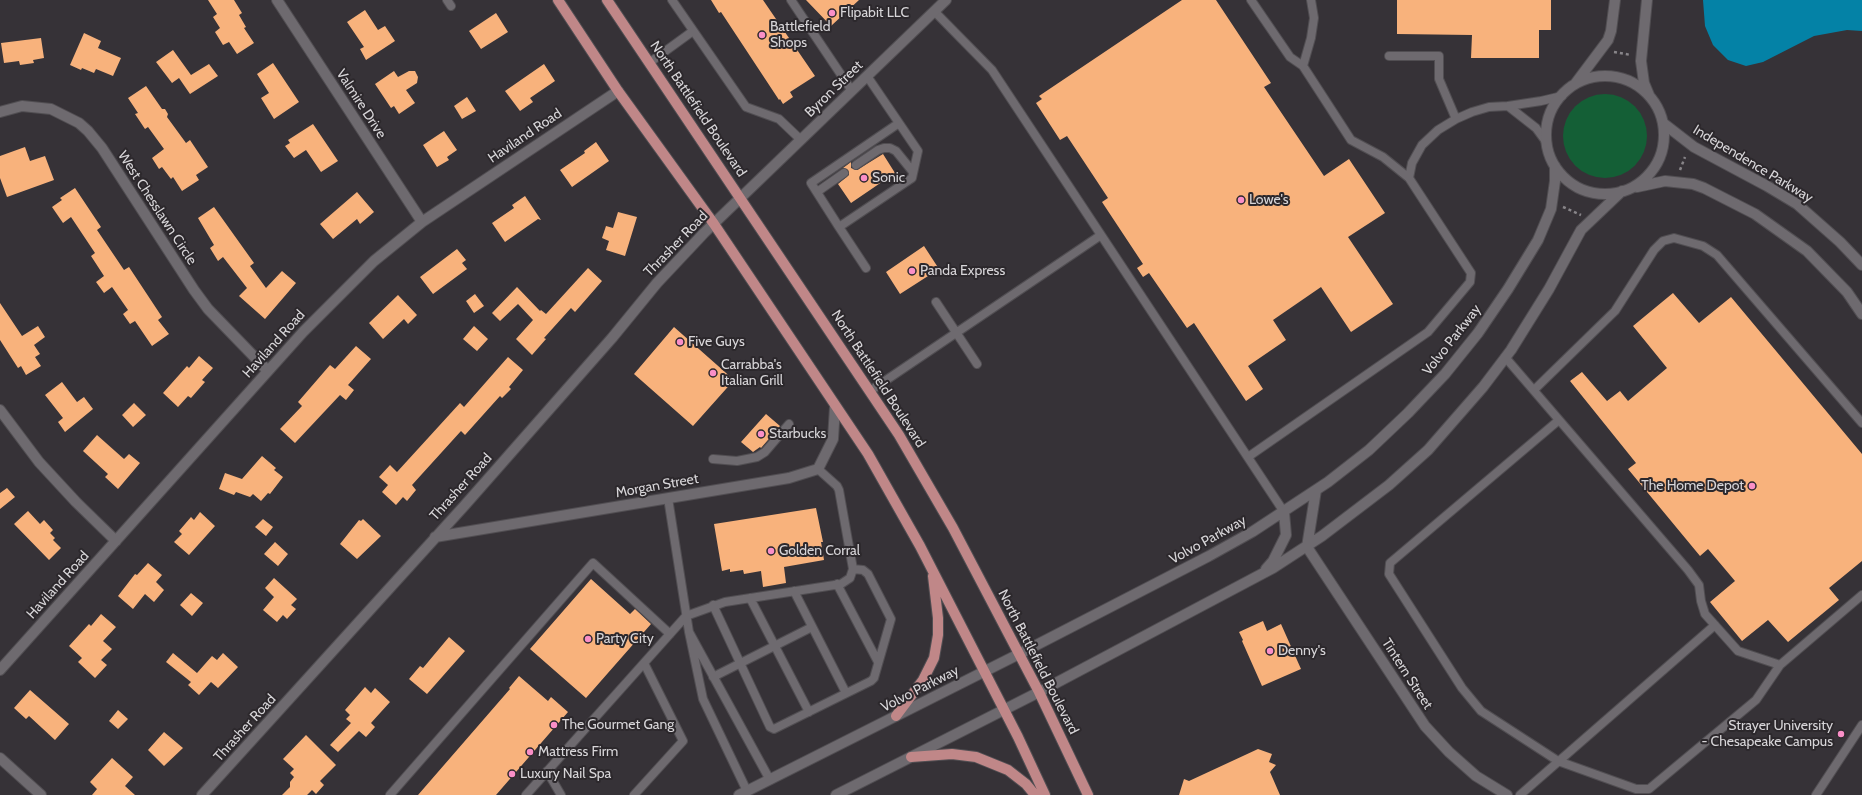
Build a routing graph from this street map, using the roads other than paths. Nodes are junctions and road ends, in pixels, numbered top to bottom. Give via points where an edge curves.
1 (277, 0) edge
2 (558, 0) edge
3 (607, 0) edge
4 (672, 0) edge
5 (791, 0) edge
6 (946, 0) edge
7 (1251, 0) edge
8 (1311, 0) edge
9 (1615, 0) edge
10 (1647, 0) edge
11 (934, 11) junction
12 (693, 31) junction
13 (1389, 56) dead end
14 (649, 63) junction
15 (1303, 66) junction
16 (867, 76) junction
17 (1574, 86) junction
18 (618, 91) junction
19 (852, 91) junction
20 (1562, 96) junction
21 (1650, 97) junction
22 (1508, 106) junction
23 (0, 112) edge
24 (1456, 119) junction
25 (1663, 122) junction
26 (898, 123) junction
27 (801, 140) junction
28 (1547, 142) junction
29 (856, 165) dead end
30 (1555, 166) junction
31 (913, 172) junction
32 (844, 173) dead end
33 (1409, 178) junction
34 (1627, 189) junction
35 (817, 192) junction
36 (741, 198) junction
37 (422, 222) junction
38 (714, 224) junction
39 (839, 227) junction
40 (1101, 235) junction
41 (1862, 265) edge
42 (866, 268) dead end
43 (936, 302) dead end
44 (1862, 314) edge
45 (956, 333) junction
46 (1505, 357) junction
47 (977, 364) dead end
48 (268, 371) junction
49 (1534, 390) junction
50 (870, 391) junction
51 (835, 407) junction
52 (0, 410) edge
53 (1559, 420) junction
54 (1862, 423) edge
55 (789, 424) dead end
56 (1248, 457) junction
57 (713, 459) dead end
58 (818, 469) junction
59 (1316, 490) junction
60 (668, 498) junction
61 (1284, 512) junction
62 (435, 537) junction
63 (116, 541) junction
64 (1307, 547) junction
65 (853, 569) junction
66 (932, 570) junction
67 (1261, 575) junction
68 (837, 584) junction
69 (794, 591) junction
70 (1862, 595) edge
71 (750, 598) junction
72 (712, 605) junction
73 (686, 616) junction
74 (1715, 625) junction
75 (812, 627) junction
76 (688, 632) junction
77 (670, 634) junction
78 (775, 646) junction
79 (1019, 654) junction
80 (878, 662) junction
81 (644, 663) junction
82 (741, 663) junction
83 (1780, 665) junction
84 (0, 670) edge
85 (984, 672) junction
86 (713, 677) junction
87 (1039, 692) junction
88 (846, 693) junction
89 (1004, 710) junction
90 (809, 712) junction
91 (896, 716) junction
92 (1862, 725) edge
93 (911, 757) junction
94 (0, 758) edge
95 (1558, 761) junction
96 (547, 771) junction
97 (770, 780) junction
98 (743, 793) edge
99 (41, 795) edge
100 (202, 795) edge
101 (390, 795) edge
102 (526, 795) edge
103 (561, 795) edge
104 (634, 795) edge
105 (836, 795) edge
106 (1035, 795) edge
107 (1045, 795) edge
108 (1088, 795) edge
109 (1507, 795) edge
110 (1520, 795) edge
111 (1816, 795) edge

1 - 37 street, Valmire Drive
2 - 18 main road
3 - 14 main road, North Battlefield Boulevard
4 - 12 lane
5 - 19 lane
6 - 11 street, Byron Street
7 - 15 lane via 1290,57
8 - 15 lane via 1314,18
9 - 17 street, Volvo Parkway via 1608,40
10 - 21 street, Volvo Parkway via 1641,61 1644,83
11 - 16 street, Byron Street
11 - 40 lane via 992,70
12 - 14 lane
12 - 27 lane via 746,107 779,119
13 - 24 lane via 1439,56 1439,79
14 - 36 main road, North Battlefield Boulevard
15 - 33 lane via 1351,140 1383,157
16 - 19 street, Byron Street
16 - 26 lane
17 - 20 street, Volvo Parkway
17 - 21 street, Volvo Parkway via 1586,80 1614,77 1633,84
18 - 37 street, Haviland Road
18 - 38 main road
19 - 27 street, Byron Street
20 - 22 lane
20 - 28 street, Volvo Parkway via 1549,118
21 - 25 street, Volvo Parkway
22 - 24 lane via 1489,107
22 - 28 lane via 1536,128
23 - 48 street, West Chesslawn Circle via 22,106 51,109 79,123 88,131 102,148 208,309
24 - 33 lane via 1438,130 1422,145 1412,163
25 - 34 street, Volvo Parkway via 1664,138 1658,160 1644,179
25 - 41 street, Independence Parkway via 1694,147 1797,204
26 - 31 lane via 918,151
26 - 35 lane via 811,183
27 - 36 street, Byron Street
28 - 30 street, Volvo Parkway via 1549,155
29 - 31 lane via 878,150 890,148 896,151
30 - 34 street, Volvo Parkway via 1572,184 1583,190 1602,194
30 - 59 street, Volvo Parkway via 1551,209 1538,240 1478,333 1445,374 1408,413 1369,450
31 - 39 lane via 912,178
32 - 35 lane
33 - 56 lane via 1471,273 1470,282 1428,332
34 - 44 street via 1666,181 1693,184 1755,214 1807,251 1846,292
34 - 46 street, Volvo Parkway via 1582,230 1549,289
35 - 39 lane
36 - 38 street, Thrasher Road
36 - 50 main road, North Battlefield Boulevard
37 - 48 street, Haviland Road via 374,261 318,316
38 - 51 main road
38 - 62 street, Thrasher Road via 657,283
39 - 42 lane
40 - 45 lane
40 - 56 lane
43 - 45 lane
45 - 47 lane
45 - 50 lane
46 - 49 lane
46 - 64 street, Volvo Parkway via 1483,387 1428,450 1379,493
48 - 63 street, Haviland Road
49 - 53 lane
49 - 54 lane via 1615,311 1654,250 1663,241 1674,238 1703,246 1717,255
50 - 79 main road, North Battlefield Boulevard via 899,435 953,528
51 - 58 street via 834,439
51 - 66 main road via 868,454
52 - 63 street via 39,462
53 - 74 lane via 1688,570 1699,585 1705,614
53 - 95 lane via 1390,563 1389,574 1462,688 1481,711
55 - 57 lane via 760,455 737,461
56 - 61 lane
58 - 60 street, Morgan Street via 789,478
58 - 65 lane via 837,486
59 - 61 street, Volvo Parkway
59 - 64 street
60 - 62 street, Morgan Street
60 - 73 lane
61 - 67 street via 1286,535 1273,561
61 - 79 street, Volvo Parkway via 1209,556
62 - 100 street, Thrasher Road
63 - 84 street, Haviland Road
64 - 67 street, Volvo Parkway
64 - 109 street, Tintern Street via 1425,726 1476,776
65 - 68 lane via 850,578
65 - 80 lane via 863,570 868,574 891,619
66 - 85 main road
66 - 91 main road via 938,618 934,658 924,680
67 - 87 street, Volvo Parkway
68 - 69 lane
68 - 80 lane
69 - 71 lane
69 - 75 lane
70 - 83 lane
71 - 72 lane
71 - 78 lane
72 - 73 lane
72 - 82 lane
73 - 76 lane
73 - 77 lane
74 - 83 lane via 1738,651
74 - 95 lane
75 - 78 lane
75 - 88 lane
76 - 86 lane
76 - 98 lane via 702,699
77 - 81 lane
77 - 101 lane via 593,563
78 - 82 lane
78 - 90 lane
79 - 85 street, Volvo Parkway
79 - 87 main road, North Battlefield Boulevard
80 - 88 lane via 871,681
81 - 96 lane
81 - 104 lane via 683,740
82 - 86 lane
82 - 90 lane via 772,729
83 - 95 lane via 1756,700 1649,789 1636,789
85 - 89 main road
85 - 91 street, Volvo Parkway
86 - 97 lane
87 - 89 street, Volvo Parkway
87 - 108 main road, North Battlefield Boulevard
88 - 90 lane
89 - 93 street, Volvo Parkway
89 - 107 main road
91 - 97 street, Volvo Parkway
92 - 111 lane
93 - 105 street, Volvo Parkway
93 - 106 main road via 952,754 976,757 1008,770
94 - 99 street
95 - 110 lane
96 - 102 lane
96 - 103 lane
97 - 98 street, Volvo Parkway

